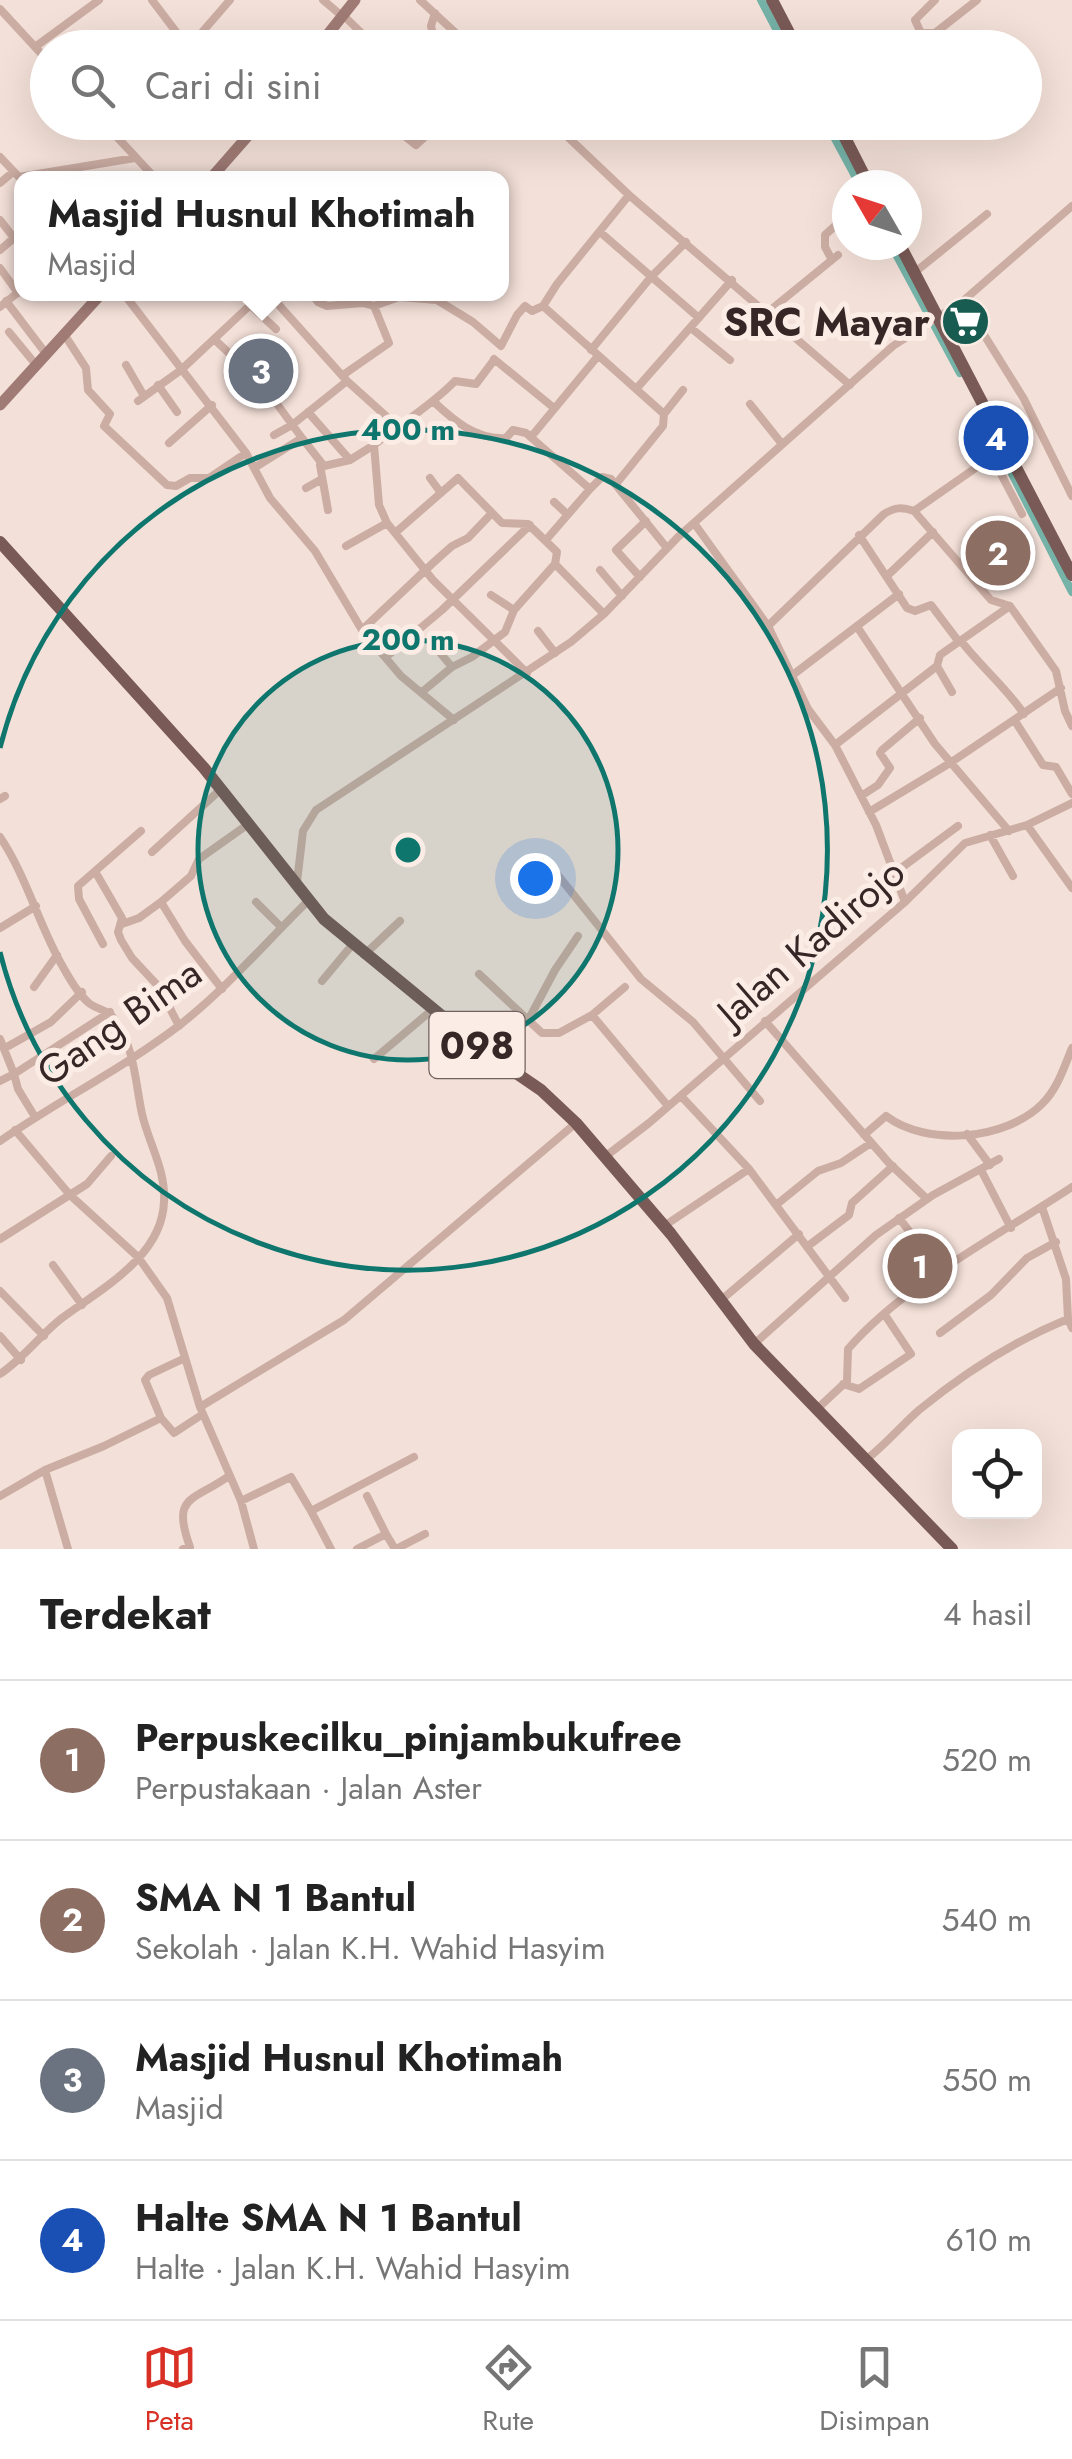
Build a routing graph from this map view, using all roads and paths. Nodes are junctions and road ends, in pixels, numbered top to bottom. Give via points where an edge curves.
1 (152, 0) edge
2 (230, 0) edge
3 (324, 0) edge
4 (355, 0) edge
5 (420, 0) edge
6 (772, 0) edge
7 (935, 0) edge
8 (977, 0) edge
9 (93, 2) edge
10 (0, 9) edge
11 (435, 13) junction
12 (343, 16) junction
13 (58, 30) edge
14 (176, 30) edge
15 (207, 30) edge
16 (332, 30) edge
17 (354, 30) edge
18 (432, 30) edge
19 (453, 30) edge
20 (788, 30) edge
21 (919, 30) edge
22 (938, 30) edge
23 (30, 42) edge
24 (119, 140) edge
25 (245, 140) edge
26 (571, 140) edge
27 (845, 140) edge
28 (135, 158) junction
29 (861, 170) edge
30 (59, 171) edge
31 (148, 171) edge
32 (218, 171) edge
33 (629, 194) junction
34 (1072, 206) edge
35 (986, 214) dead end
36 (0, 220) edge
37 (832, 227) edge
38 (600, 232) junction
39 (686, 242) junction
40 (0, 250) edge
41 (832, 254) edge
42 (832, 259) edge
43 (908, 260) edge
44 (914, 273) junction
45 (651, 277) junction
46 (732, 280) junction
47 (963, 300) junction
48 (94, 301) edge
49 (129, 301) edge
50 (254, 301) edge
51 (276, 301) edge
52 (317, 301) edge
53 (390, 301) edge
54 (439, 301) edge
55 (3, 304) edge
56 (250, 305) junction
57 (374, 306) junction
58 (543, 306) junction
59 (768, 312) junction
60 (700, 318) junction
61 (936, 319) junction
62 (691, 328) junction
63 (276, 329) dead end
64 (9, 332) dead end
65 (64, 333) junction
66 (214, 339) junction
67 (501, 346) junction
68 (594, 353) junction
69 (46, 355) junction
70 (494, 360) junction
71 (730, 360) dead end
72 (126, 365) dead end
73 (37, 366) junction
74 (181, 370) junction
75 (345, 378) junction
76 (158, 386) junction
77 (850, 386) junction
78 (636, 388) junction
79 (682, 390) dead end
80 (433, 401) junction
81 (750, 404) dead end
82 (212, 405) junction
83 (0, 406) edge
84 (554, 408) junction
85 (177, 412) dead end
86 (308, 412) junction
87 (664, 414) junction
88 (292, 424) junction
89 (396, 425) junction
90 (274, 436) dead end
91 (531, 436) junction
92 (302, 438) junction
93 (170, 443) dead end
94 (782, 444) junction
95 (374, 445) junction
96 (1000, 452) junction
97 (246, 453) junction
98 (350, 460) junction
99 (320, 464) junction
100 (254, 468) junction
101 (430, 478) dead end
102 (322, 479) junction
103 (616, 484) junction
104 (306, 488) dead end
105 (590, 489) junction
106 (441, 494) junction
107 (1072, 496) edge
108 (554, 502) dead end
109 (328, 510) dead end
110 (914, 511) junction
111 (492, 513) junction
112 (567, 514) junction
113 (1022, 514) dead end
114 (646, 521) junction
115 (694, 523) junction
116 (387, 524) junction
117 (530, 526) junction
118 (933, 532) junction
119 (394, 533) junction
120 (859, 536) junction
121 (546, 540) junction
122 (0, 542) edge
123 (346, 546) dead end
124 (667, 548) junction
125 (555, 564) junction
126 (426, 570) junction
127 (600, 570) dead end
128 (1072, 575) edge
129 (887, 576) junction
130 (640, 577) junction
131 (491, 594) dead end
132 (899, 594) junction
133 (622, 596) junction
134 (453, 599) junction
135 (1010, 606) junction
136 (514, 610) junction
137 (604, 614) junction
138 (768, 626) junction
139 (858, 628) junction
140 (362, 630) junction
141 (538, 631) dead end
142 (495, 640) junction
143 (960, 641) junction
144 (431, 642) dead end
145 (555, 653) junction
146 (386, 657) junction
147 (937, 666) junction
148 (452, 667) junction
149 (526, 673) junction
150 (794, 674) junction
151 (1061, 688) junction
152 (902, 691) junction
153 (422, 692) junction
154 (952, 692) dead end
155 (1024, 714) junction
156 (920, 718) junction
157 (454, 720) junction
158 (1015, 721) junction
159 (1072, 726) edge
160 (835, 745) junction
161 (950, 763) junction
162 (220, 790) junction
163 (1072, 794) edge
164 (861, 796) junction
165 (1072, 803) edge
166 (869, 812) junction
167 (248, 825) junction
168 (1028, 825) junction
169 (958, 826) dead end
170 (1010, 830) junction
171 (141, 832) dead end
172 (990, 835) junction
173 (0, 837) edge
174 (939, 840) junction
175 (152, 852) dead end
176 (12, 857) junction
177 (950, 857) junction
178 (0, 864) edge
179 (96, 873) junction
180 (558, 874) dead end
181 (893, 874) junction
182 (1013, 876) dead end
183 (297, 887) junction
184 (1072, 888) edge
185 (308, 900) junction
186 (161, 902) junction
187 (256, 902) dead end
188 (905, 902) junction
189 (36, 906) junction
190 (400, 921) dead end
191 (122, 924) junction
192 (281, 927) junction
193 (0, 928) edge
194 (578, 936) dead end
195 (104, 944) dead end
196 (352, 945) junction
197 (57, 954) junction
198 (364, 954) junction
199 (480, 974) dead end
200 (322, 982) dead end
201 (626, 986) dead end
202 (34, 987) dead end
203 (222, 989) junction
204 (82, 992) junction
205 (432, 1010) junction
206 (110, 1012) junction
207 (592, 1014) junction
208 (526, 1021) junction
209 (765, 1021) junction
210 (179, 1026) junction
211 (0, 1039) edge
212 (5, 1048) junction
213 (1072, 1048) edge
214 (488, 1054) junction
215 (134, 1058) junction
216 (374, 1059) dead end
217 (722, 1060) junction
218 (14, 1074) junction
219 (0, 1081) edge
220 (681, 1096) junction
221 (760, 1101) dead end
222 (668, 1106) junction
223 (34, 1117) junction
224 (576, 1123) junction
225 (16, 1130) junction
226 (967, 1134) junction
227 (864, 1135) junction
228 (0, 1141) edge
229 (872, 1143) junction
230 (112, 1156) dead end
231 (606, 1156) junction
232 (1000, 1159) dead end
233 (892, 1166) junction
234 (986, 1168) junction
235 (748, 1169) junction
236 (1072, 1187) edge
237 (70, 1196) junction
238 (927, 1199) junction
239 (776, 1205) junction
240 (1042, 1207) junction
241 (899, 1218) junction
242 (664, 1226) junction
243 (1011, 1228) junction
244 (799, 1234) junction
245 (0, 1239) edge
246 (1056, 1242) junction
247 (808, 1246) junction
248 (138, 1256) junction
249 (53, 1265) dead end
250 (940, 1272) junction
251 (829, 1274) junction
252 (1069, 1278) edge
253 (0, 1291) edge
254 (846, 1298) dead end
255 (720, 1302) junction
256 (82, 1305) junction
257 (885, 1315) junction
258 (1070, 1323) edge
259 (940, 1333) dead end
260 (0, 1336) edge
261 (44, 1336) junction
262 (754, 1344) junction
263 (184, 1358) junction
264 (21, 1360) junction
265 (0, 1374) edge
266 (843, 1384) junction
267 (817, 1409) junction
268 (202, 1410) junction
269 (162, 1418) junction
270 (414, 1457) dead end
271 (867, 1459) junction
272 (45, 1470) junction
273 (230, 1476) junction
274 (0, 1496) edge
275 (367, 1496) dead end
276 (241, 1501) junction
277 (311, 1511) junction
278 (386, 1534) junction
279 (425, 1534) dead end
280 (187, 1548) edge
281 (68, 1549) edge
282 (254, 1549) edge
283 (332, 1549) edge
284 (358, 1549) edge
285 (395, 1549) edge
286 (952, 1549) edge

1 - 14 street
2 - 15 street
3 - 12 street
4 - 12 main road
5 - 11 street
6 - 20 main road
7 - 21 street via 914,20
8 - 22 street
9 - 13 street
10 - 23 street
11 - 18 street
11 - 19 street
12 - 16 main road
12 - 17 street
24 - 28 street
25 - 32 main road
26 - 33 street
27 - 29 main road
28 - 30 street
28 - 31 street
33 - 38 street
33 - 39 street
34 - 47 street
35 - 44 street
36 - 40 street via 14,238
37 - 41 street via 825,235
38 - 45 street
38 - 58 street
39 - 45 street
39 - 46 street
42 - 59 street
43 - 44 main road
44 - 61 main road
45 - 60 street
45 - 68 street
46 - 59 street
46 - 60 street
47 - 61 street
47 - 107 street
48 - 65 main road
49 - 74 street
50 - 56 street
51 - 75 street
52 - 57 street
53 - 57 street
54 - 67 street
55 - 69 street
56 - 63 street
56 - 66 street
57 - 75 street via 390,343
58 - 67 street via 522,308
58 - 68 street
59 - 77 street
60 - 62 street
61 - 77 street
61 - 96 main road
62 - 71 street
62 - 78 street
64 - 73 street
65 - 69 main road
65 - 97 street via 86,368 88,390 110,414 105,428 158,478 172,487 209,478
66 - 74 street
66 - 88 street via 263,385
67 - 70 street
68 - 78 street
68 - 84 street
69 - 73 main road
70 - 80 street via 476,384 455,381
70 - 84 street
72 - 76 street via 141,398
73 - 83 main road
74 - 76 street
74 - 82 street
75 - 86 street
75 - 89 street
76 - 85 street
77 - 94 street
78 - 87 street
79 - 87 street
80 - 89 street
80 - 91 street via 466,429 498,438 516,430
81 - 94 street
82 - 93 street
82 - 97 street
84 - 91 street
86 - 88 street
86 - 98 street
87 - 103 street via 663,426
88 - 90 street
88 - 92 street
89 - 95 street
91 - 105 street
92 - 99 street
92 - 100 street
94 - 115 street
95 - 98 street
95 - 116 street
96 - 110 street
96 - 113 street
96 - 128 main road
97 - 100 street
98 - 99 street
99 - 102 street
100 - 140 street
101 - 106 street
102 - 104 street
102 - 109 street
103 - 105 street via 604,477
103 - 114 street
105 - 112 street
106 - 111 street via 458,478
106 - 119 street
108 - 112 street
110 - 118 street
110 - 120 street via 893,508
111 - 117 street via 504,524
111 - 126 street
112 - 121 street
114 - 124 street
114 - 130 street via 616,550
115 - 124 street
115 - 138 street
116 - 119 street
116 - 123 street
117 - 121 street
117 - 134 street
118 - 129 street
118 - 135 street via 991,600
119 - 126 street
120 - 129 street
120 - 138 street
121 - 125 street via 557,552
122 - 162 main road, 098
124 - 130 street
125 - 136 street
125 - 137 street
126 - 134 street
126 - 140 street
127 - 133 street
129 - 132 street
130 - 133 street
131 - 136 street
132 - 139 street
132 - 143 street via 912,611 932,606
133 - 137 street
134 - 142 street
134 - 146 street
135 - 143 street
135 - 151 street via 1052,663
136 - 142 street
137 - 145 street
138 - 150 street
139 - 150 street
139 - 152 street
140 - 146 street
141 - 145 street
142 - 148 street
142 - 149 street
143 - 147 street via 940,655
143 - 155 street
144 - 148 street
145 - 149 street
146 - 153 street
147 - 152 street
147 - 154 street
148 - 153 street
149 - 157 street
150 - 160 street via 808,709
151 - 155 street
151 - 159 street
152 - 156 street
152 - 160 street
153 - 157 street
155 - 158 street
156 - 161 street
156 - 164 street via 882,750 889,770
157 - 183 street via 312,814 303,831
158 - 161 street
158 - 163 street via 1043,765 1056,767
160 - 164 street
161 - 166 street
161 - 170 street
162 - 167 main road, 098
162 - 175 street
164 - 166 street
165 - 168 street, Jalan Kadirojo
166 - 181 street
167 - 183 main road, 098
167 - 186 street via 199,859 191,876
168 - 170 street, Jalan Kadirojo
168 - 184 street
169 - 174 street
170 - 172 street, Jalan Kadirojo
171 - 179 street
172 - 177 street, Jalan Kadirojo via 970,840
172 - 182 street
173 - 176 street
174 - 177 street
174 - 181 street
176 - 178 street
176 - 189 street
177 - 188 street, Jalan Kadirojo
179 - 191 street
179 - 195 street via 82,882 79,899
180 - 217 street via 641,979 693,1022
181 - 188 street
183 - 185 main road, 098
185 - 192 street, Gang Bima
185 - 196 main road, 098
186 - 191 street
186 - 203 street
187 - 192 street
188 - 209 street, Jalan Kadirojo
189 - 193 street
189 - 197 street
190 - 198 street
191 - 210 street via 120,940 159,987
192 - 203 street, Gang Bima
194 - 208 street
196 - 198 main road, 098
196 - 200 street
197 - 202 street
197 - 204 street
198 - 205 main road, 098
199 - 208 street
201 - 207 street
203 - 210 street, Gang Bima
204 - 206 street
204 - 212 street via 51,1022
205 - 214 main road, 098
205 - 216 street
206 - 215 street
206 - 218 street
207 - 208 street via 553,1035
207 - 222 street
208 - 214 street
209 - 217 street, Jalan Kadirojo
209 - 227 street
210 - 215 street, Gang Bima
211 - 212 street
212 - 218 street
213 - 226 street via 1052,1092 1032,1113
214 - 224 main road, 098
215 - 223 street, Gang Bima
215 - 248 street via 164,1199 155,1233
217 - 220 street, Jalan Kadirojo
217 - 221 street
218 - 219 street
218 - 223 street
220 - 222 street, Jalan Kadirojo
220 - 235 street
222 - 231 street, Jalan Kadirojo
223 - 225 street, Gang Bima
224 - 231 main road, 098
224 - 268 street via 344,1320
225 - 228 street, Gang Bima
225 - 237 street
226 - 227 street via 937,1135 886,1116
226 - 234 street
227 - 229 street
229 - 233 street
229 - 239 street via 818,1171
230 - 237 street
231 - 242 main road, 098
232 - 234 street
233 - 238 street
233 - 247 street via 844,1220
234 - 238 street
234 - 243 street
235 - 239 street
235 - 242 street
236 - 240 street
237 - 245 street
237 - 248 street
238 - 241 street
239 - 244 street
240 - 243 street
240 - 246 street
241 - 250 street
241 - 251 street
242 - 255 main road, 098
243 - 250 street
244 - 247 street
244 - 255 street
246 - 252 street
246 - 259 street
247 - 251 street
248 - 256 street
248 - 263 street via 172,1309
249 - 256 street
250 - 257 street
251 - 254 street
251 - 262 street
252 - 258 street
253 - 261 street
255 - 262 main road, 098
256 - 261 street
257 - 266 street via 848,1349
257 - 266 street via 911,1354 860,1389
258 - 271 street via 1032,1336 972,1373
260 - 264 street
261 - 264 street
262 - 267 main road, 098
263 - 268 street
263 - 269 street via 146,1380
264 - 265 street
266 - 267 street
267 - 271 main road, 098
268 - 269 street via 178,1433
268 - 273 street
269 - 272 street
270 - 277 street
271 - 286 main road, 098
272 - 274 street
272 - 281 street
273 - 276 street
273 - 280 street via 185,1505 180,1517
275 - 278 street
276 - 277 street via 291,1476
276 - 282 street
277 - 283 street
278 - 284 street
278 - 285 street
279 - 285 street

